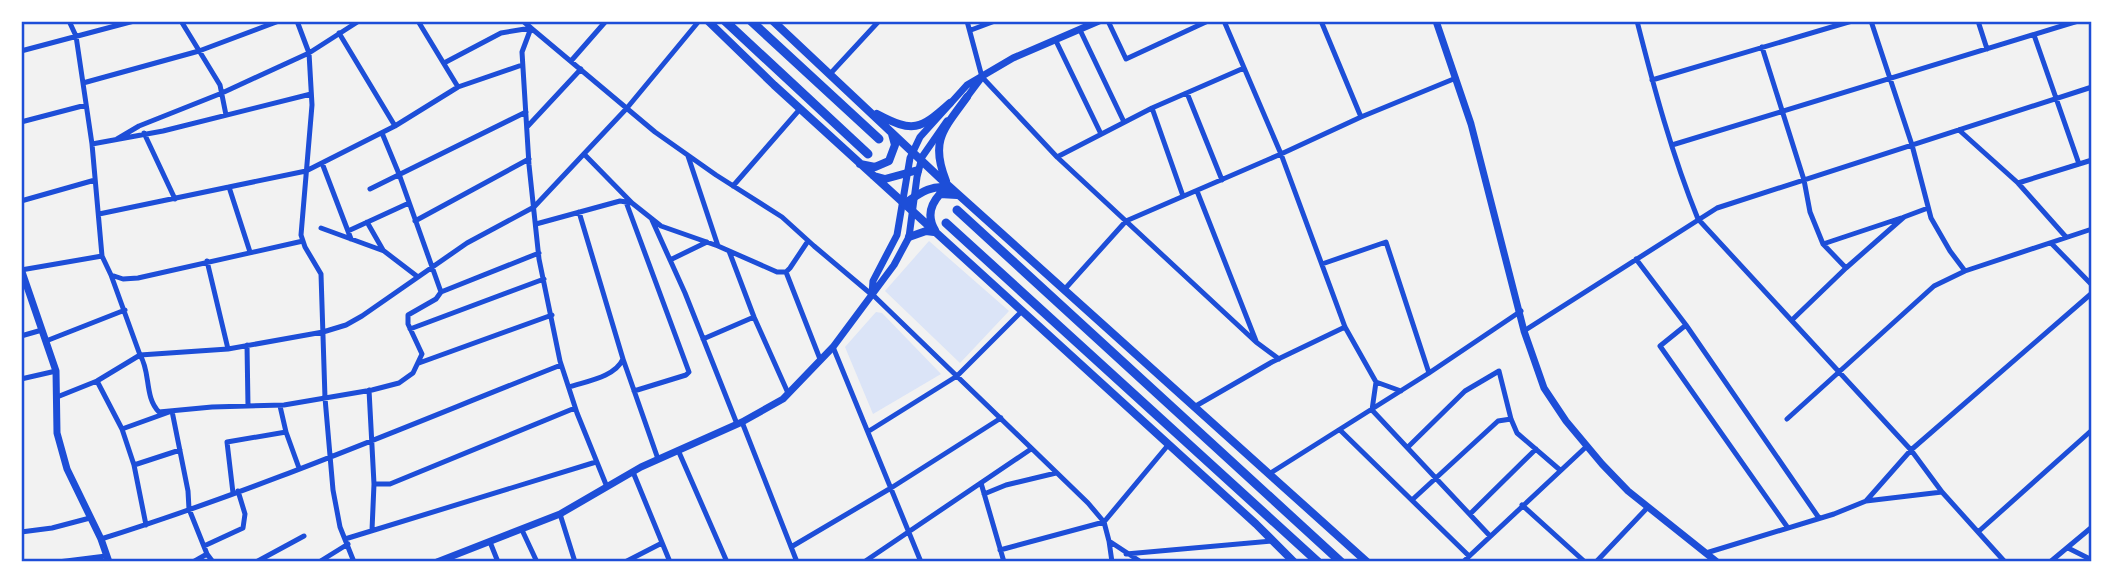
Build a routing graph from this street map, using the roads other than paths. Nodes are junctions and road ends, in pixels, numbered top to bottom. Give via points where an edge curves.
1 (69, 21) edge
2 (134, 21) edge
3 (181, 21) edge
4 (279, 21) edge
5 (297, 21) edge
6 (359, 21) edge
7 (418, 21) edge
8 (523, 21) edge
9 (606, 21) edge
10 (699, 21) edge
11 (708, 21) edge
12 (725, 21) edge
13 (751, 21) edge
14 (773, 21) edge
15 (878, 21) edge
16 (967, 21) edge
17 (995, 21) edge
18 (1099, 21) edge
19 (1108, 21) edge
20 (1208, 21) edge
21 (1224, 21) edge
22 (1321, 21) edge
23 (1436, 21) edge
24 (1637, 21) edge
25 (1852, 21) edge
26 (1871, 21) edge
27 (1979, 21) edge
28 (2078, 21) edge
29 (531, 28) junction
30 (971, 30) junction
31 (1080, 30) junction
32 (340, 33) junction
33 (2034, 35) junction
34 (76, 36) junction
35 (1056, 41) junction
36 (1762, 47) junction
37 (1987, 49) junction
38 (21, 51) edge
39 (199, 51) junction
40 (309, 53) junction
41 (571, 61) junction
42 (444, 63) junction
43 (522, 65) junction
44 (1244, 68) junction
45 (581, 69) junction
46 (830, 74) junction
47 (982, 77) junction
48 (1456, 78) junction
49 (1652, 80) junction
50 (1889, 80) junction
51 (83, 83) junction
52 (458, 87) junction
53 (2092, 87) edge
54 (222, 93) junction
55 (1186, 93) junction
56 (311, 94) junction
57 (967, 97) junction
58 (2058, 99) junction
59 (950, 103) junction
60 (86, 105) junction
61 (627, 108) junction
62 (867, 108) junction
63 (1152, 108) junction
64 (800, 109) junction
65 (1784, 111) junction
66 (526, 112) junction
67 (226, 115) junction
68 (1361, 117) junction
69 (21, 122) edge
70 (1124, 122) junction
71 (395, 126) junction
72 (527, 127) junction
73 (1959, 130) junction
74 (891, 131) junction
75 (144, 133) junction
76 (382, 133) junction
77 (1101, 134) junction
78 (117, 139) junction
79 (879, 139) dead end
80 (92, 144) junction
81 (1672, 145) junction
82 (1912, 145) junction
83 (912, 151) junction
84 (868, 153) dead end
85 (584, 154) junction
86 (687, 155) junction
87 (1281, 155) junction
88 (1057, 156) junction
89 (529, 159) junction
90 (921, 160) junction
91 (2092, 160) edge
92 (322, 163) junction
93 (860, 164) junction
94 (2079, 164) junction
95 (918, 170) junction
96 (306, 171) junction
97 (908, 171) junction
98 (399, 174) junction
99 (871, 175) junction
100 (95, 180) junction
101 (1222, 180) junction
102 (1804, 180) junction
103 (2018, 183) junction
104 (733, 186) junction
105 (950, 186) junction
106 (229, 187) junction
107 (370, 189) dead end
108 (1197, 191) junction
109 (1183, 196) junction
110 (914, 197) junction
111 (175, 199) junction
112 (965, 200) junction
113 (21, 201) edge
114 (409, 203) junction
115 (629, 203) junction
116 (904, 204) junction
117 (534, 207) junction
118 (1928, 208) junction
119 (957, 210) dead end
120 (579, 212) junction
121 (913, 212) junction
122 (99, 214) junction
123 (651, 217) junction
124 (1904, 217) junction
125 (1698, 219) junction
126 (415, 221) junction
127 (1126, 221) junction
128 (367, 222) junction
129 (946, 223) dead end
130 (536, 224) junction
131 (321, 228) dead end
132 (2092, 229) edge
133 (348, 231) junction
134 (937, 232) junction
135 (909, 237) junction
136 (2066, 237) junction
137 (351, 239) junction
138 (303, 241) junction
139 (808, 241) junction
140 (706, 242) junction
141 (2051, 243) junction
142 (1824, 244) junction
143 (718, 246) junction
144 (384, 251) junction
145 (729, 251) junction
146 (250, 252) junction
147 (539, 253) junction
148 (102, 256) junction
149 (1636, 259) junction
150 (670, 260) junction
151 (207, 261) junction
152 (1322, 264) junction
153 (431, 267) junction
154 (1846, 268) junction
155 (21, 269) edge
156 (1965, 271) junction
157 (786, 272) junction
158 (111, 275) junction
159 (418, 277) junction
160 (544, 279) junction
161 (2092, 285) edge
162 (23, 289) edge
163 (1064, 290) junction
164 (441, 292) junction
165 (2092, 293) edge
166 (872, 294) junction
167 (125, 310) junction
168 (1021, 311) junction
169 (1521, 311) junction
170 (552, 315) junction
171 (754, 317) junction
172 (1792, 320) junction
173 (1686, 325) junction
174 (1345, 327) junction
175 (410, 329) junction
176 (42, 330) junction
177 (1524, 331) junction
178 (323, 332) junction
179 (21, 336) edge
180 (704, 339) junction
181 (46, 341) junction
182 (1256, 342) junction
183 (247, 345) junction
184 (833, 347) junction
185 (228, 349) junction
186 (140, 355) junction
187 (623, 359) junction
188 (820, 359) junction
189 (1279, 359) junction
190 (419, 363) junction
191 (561, 365) junction
192 (56, 371) junction
193 (1839, 371) junction
194 (1429, 373) junction
195 (957, 376) junction
196 (21, 379) edge
197 (97, 381) junction
198 (1376, 382) junction
199 (569, 387) junction
200 (369, 390) junction
201 (634, 391) junction
202 (1401, 391) junction
203 (788, 393) junction
204 (57, 397) junction
205 (325, 398) junction
206 (280, 405) junction
207 (248, 406) junction
208 (1194, 407) junction
209 (575, 408) junction
210 (1372, 410) junction
211 (172, 411) junction
212 (1001, 418) junction
213 (1510, 419) junction
214 (1787, 419) dead end
215 (739, 423) junction
216 (122, 429) junction
217 (869, 430) junction
218 (1340, 430) junction
219 (2092, 430) edge
220 (286, 432) junction
221 (373, 440) junction
222 (1169, 444) junction
223 (1587, 446) junction
224 (1408, 447) junction
225 (1031, 449) junction
226 (1536, 449) junction
227 (180, 450) junction
228 (678, 450) junction
229 (1911, 450) junction
230 (330, 457) junction
231 (658, 459) junction
232 (596, 462) junction
233 (134, 465) junction
234 (299, 468) junction
235 (1560, 470) junction
236 (633, 472) junction
237 (1056, 473) junction
238 (1269, 474) junction
239 (1437, 477) junction
240 (981, 483) junction
241 (374, 484) junction
242 (607, 487) junction
243 (891, 488) junction
244 (235, 492) junction
245 (1942, 492) junction
246 (984, 494) junction
247 (1412, 500) junction
248 (1866, 501) junction
249 (1521, 505) junction
250 (1648, 507) junction
251 (189, 509) junction
252 (560, 514) junction
253 (1470, 514) junction
254 (90, 518) junction
255 (1819, 518) junction
256 (1104, 523) junction
257 (146, 525) junction
258 (2092, 527) edge
259 (1788, 528) junction
260 (372, 530) junction
261 (522, 530) junction
262 (21, 532) edge
263 (910, 532) junction
264 (1978, 532) junction
265 (304, 536) dead end
266 (1490, 536) junction
267 (102, 539) junction
268 (346, 541) junction
269 (1109, 541) junction
270 (1273, 541) junction
271 (489, 542) junction
272 (662, 544) junction
273 (204, 547) junction
274 (791, 547) junction
275 (2067, 548) junction
276 (1000, 550) junction
277 (207, 554) junction
278 (1126, 554) junction
279 (1706, 554) junction
280 (1469, 556) junction
281 (108, 559) edge
282 (450, 559) edge
283 (2092, 560) edge
284 (58, 562) edge
285 (193, 562) edge
286 (213, 562) edge
287 (256, 562) edge
288 (318, 562) edge
289 (355, 562) edge
290 (436, 562) edge
291 (498, 562) edge
292 (537, 562) edge
293 (575, 562) edge
294 (625, 562) edge
295 (670, 562) edge
296 (727, 562) edge
297 (797, 562) edge
298 (864, 562) edge
299 (921, 562) edge
300 (1004, 562) edge
301 (1112, 562) edge
302 (1141, 562) edge
303 (1294, 562) edge
304 (1318, 562) edge
305 (1341, 562) edge
306 (1367, 562) edge
307 (1463, 562) edge
308 (1585, 562) edge
309 (1596, 562) edge
310 (1717, 562) edge
311 (2005, 562) edge
312 (2050, 562) edge

1 - 34 street
2 - 34 street
3 - 39 street
4 - 39 street
5 - 40 street
6 - 32 street
7 - 42 street
8 - 29 street
9 - 41 street
10 - 61 street
11 - 64 main road
12 - 84 main road
13 - 79 main road
14 - 46 main road
15 - 46 street
16 - 30 street
17 - 30 street
18 - 31 street
19 - 20 street via 1126,58
21 - 44 street
22 - 68 street
23 - 48 street
24 - 49 street
25 - 36 street
26 - 50 street
27 - 37 street
28 - 33 street
29 - 41 street
29 - 42 street via 501,33
29 - 43 street
30 - 47 street
31 - 35 street
31 - 70 street
32 - 40 street
32 - 71 street
33 - 37 street
33 - 58 street
34 - 38 street
34 - 51 street
35 - 47 street via 1013,58
35 - 77 street
36 - 49 street
36 - 65 street
37 - 50 street
39 - 51 street
39 - 54 street
40 - 54 street
40 - 56 street
41 - 45 street
42 - 52 street
43 - 52 street
43 - 66 street
44 - 55 street
44 - 87 street
45 - 61 street
45 - 72 street
46 - 62 main road
47 - 57 street
47 - 59 street
47 - 88 street
48 - 68 street
48 - 169 street
49 - 81 street
50 - 65 street
50 - 82 street
51 - 60 street
52 - 71 street
53 - 58 street
54 - 67 street
54 - 78 street
55 - 63 street
55 - 101 street
56 - 67 street
56 - 96 street
57 - 90 street via 933,137
57 - 105 main road via 938,145 939,163
58 - 73 street
58 - 94 street
59 - 62 main road via 930,120 908,127
59 - 83 street
60 - 69 street
60 - 80 street
61 - 85 street
61 - 86 street
62 - 74 main road
63 - 70 street
63 - 109 street
64 - 93 main road
64 - 104 street
65 - 81 street
65 - 102 street
66 - 72 street
66 - 98 street
67 - 75 street
68 - 87 street
70 - 77 street
71 - 76 street
72 - 89 street
73 - 82 street
73 - 103 street
74 - 83 main road
74 - 93 main road via 895,145 889,161 875,167
75 - 78 street
75 - 111 street
76 - 92 street
76 - 98 street
77 - 88 street
78 - 80 street
80 - 100 street
81 - 125 street
82 - 102 street
82 - 118 street
83 - 90 main road
83 - 97 street
85 - 115 street
85 - 117 street
86 - 104 street
86 - 143 street
87 - 101 street
87 - 152 street
88 - 127 street
89 - 117 street
89 - 126 street
90 - 95 street
90 - 105 main road
91 - 94 street
92 - 96 street
92 - 133 street
93 - 99 main road
94 - 103 street
95 - 97 main road
95 - 110 street
96 - 106 street
96 - 138 street
97 - 99 main road via 885,179
97 - 116 street
98 - 107 street
98 - 114 street
99 - 116 main road
100 - 113 street
100 - 122 street
101 - 108 street
102 - 125 street via 1717,208
102 - 142 street via 1810,212
103 - 136 street
104 - 139 street via 782,217
105 - 110 main road via 928,188
105 - 112 main road
106 - 111 street
106 - 146 street
108 - 109 street
108 - 182 street
109 - 127 street
110 - 116 main road
110 - 121 street
111 - 122 street
112 - 134 main road via 947,193 936,198 930,216
112 - 163 main road
114 - 126 street
114 - 128 street
115 - 120 street via 620,201
115 - 123 street
115 - 201 street via 689,372
116 - 121 main road
116 - 166 street via 897,235 873,281
117 - 130 street
117 - 153 street
118 - 124 street
118 - 156 street
119 - 305 main road
120 - 130 street
120 - 187 street
121 - 134 main road
121 - 135 street
122 - 148 street
123 - 140 street via 661,226
123 - 150 street
124 - 142 street
124 - 154 street
125 - 149 street
125 - 172 street
126 - 153 street
127 - 163 street
127 - 182 street
128 - 133 street
128 - 144 street
129 - 304 main road
130 - 147 street
131 - 137 street
132 - 136 street
133 - 137 street
134 - 135 main road
134 - 168 main road
135 - 166 street
136 - 141 street
137 - 144 street
138 - 146 street
138 - 178 street via 320,274
139 - 157 street
139 - 166 street
140 - 143 street
140 - 150 street
141 - 156 street
141 - 161 street
142 - 154 street
143 - 145 street
144 - 159 street
145 - 157 street
145 - 171 street
146 - 151 street
147 - 160 street
147 - 164 street
148 - 155 street
148 - 158 street
149 - 173 street
149 - 177 street
150 - 180 street
151 - 158 street via 138,278
151 - 185 street
152 - 174 street
152 - 194 street via 1386,242
153 - 159 street
153 - 164 street
154 - 172 street
155 - 162 street
156 - 193 street via 1934,286
157 - 188 street
158 - 167 street
159 - 178 street via 362,316
160 - 170 street
160 - 175 street
162 - 176 street
163 - 208 main road
164 - 175 street via 408,316
165 - 229 street
166 - 184 street
166 - 195 street
167 - 181 street
167 - 186 street
168 - 195 street
168 - 222 main road
169 - 177 street
169 - 194 street
170 - 190 street
170 - 191 street
171 - 180 street
171 - 203 street
172 - 193 street
173 - 255 street
173 - 259 street via 1660,346
174 - 189 street
174 - 198 street
175 - 190 street via 422,354
176 - 179 street
176 - 181 street
177 - 223 street via 1544,388
178 - 183 street
178 - 205 street
180 - 215 street
181 - 192 street
182 - 189 street
183 - 185 street
183 - 207 street
184 - 188 street
184 - 217 street
185 - 186 street
186 - 197 street
186 - 211 street via 146,363 153,406 159,412
187 - 199 street via 619,368
187 - 201 street
188 - 203 street
189 - 208 street
190 - 200 street via 399,383
191 - 199 street
191 - 221 street
192 - 196 street
192 - 204 street
193 - 214 street
193 - 229 street
194 - 202 street
195 - 212 street
195 - 217 street
197 - 204 street
197 - 216 street
198 - 202 street
198 - 210 street
199 - 209 street
200 - 205 street
200 - 221 street
201 - 231 street
202 - 210 street
203 - 215 street
204 - 254 street via 57,433 67,469
205 - 206 street
205 - 230 street
206 - 207 street
206 - 220 street
207 - 211 street
208 - 238 main road
209 - 232 street
209 - 241 street via 390,484
210 - 218 street
210 - 224 street
211 - 216 street
211 - 227 street
212 - 225 street
212 - 243 street
213 - 224 street via 1499,371 1465,391
213 - 226 street via 1517,433
213 - 239 street via 1498,421
215 - 228 street
215 - 274 street
216 - 233 street
217 - 243 street
218 - 238 street
218 - 247 street
219 - 264 street
220 - 234 street
220 - 244 street via 228,442
221 - 230 street
221 - 241 street
222 - 256 street
222 - 270 main road
223 - 235 street
223 - 250 street
224 - 239 street
225 - 237 street
225 - 240 street
226 - 235 street
226 - 253 street
227 - 233 street
227 - 251 street
228 - 231 street
228 - 296 street
229 - 245 street
229 - 248 street
230 - 234 street
230 - 268 street
231 - 236 street
232 - 242 street
232 - 260 street
233 - 257 street
234 - 244 street
235 - 249 street
236 - 242 street
236 - 272 street
237 - 246 street
237 - 256 street
238 - 306 main road
239 - 247 street
239 - 253 street
240 - 246 street
240 - 263 street
241 - 260 street
242 - 252 street
243 - 263 street
243 - 274 street
244 - 251 street
244 - 273 street via 245,514 243,528
245 - 248 street
245 - 264 street
246 - 276 street
247 - 280 street
248 - 255 street
249 - 266 street
249 - 308 street
250 - 279 street
250 - 309 street
251 - 257 street
251 - 273 street
252 - 261 street
252 - 293 street
253 - 266 street
254 - 262 street
254 - 267 street
255 - 259 street
256 - 269 street
256 - 276 street
257 - 267 street
258 - 275 street
259 - 279 street
260 - 268 street
261 - 271 street
261 - 292 street
263 - 298 street
263 - 299 street
264 - 311 street
265 - 287 street
266 - 280 street
267 - 281 street
268 - 288 street
268 - 289 street
269 - 278 street
269 - 301 street
270 - 278 street
270 - 303 main road
271 - 282 street
271 - 291 street
272 - 294 street
272 - 295 street
273 - 277 street
274 - 297 street
275 - 283 street
275 - 312 street
276 - 300 street
277 - 285 street
277 - 286 street
278 - 302 street
279 - 310 street
280 - 307 street
281 - 284 street
282 - 290 street

